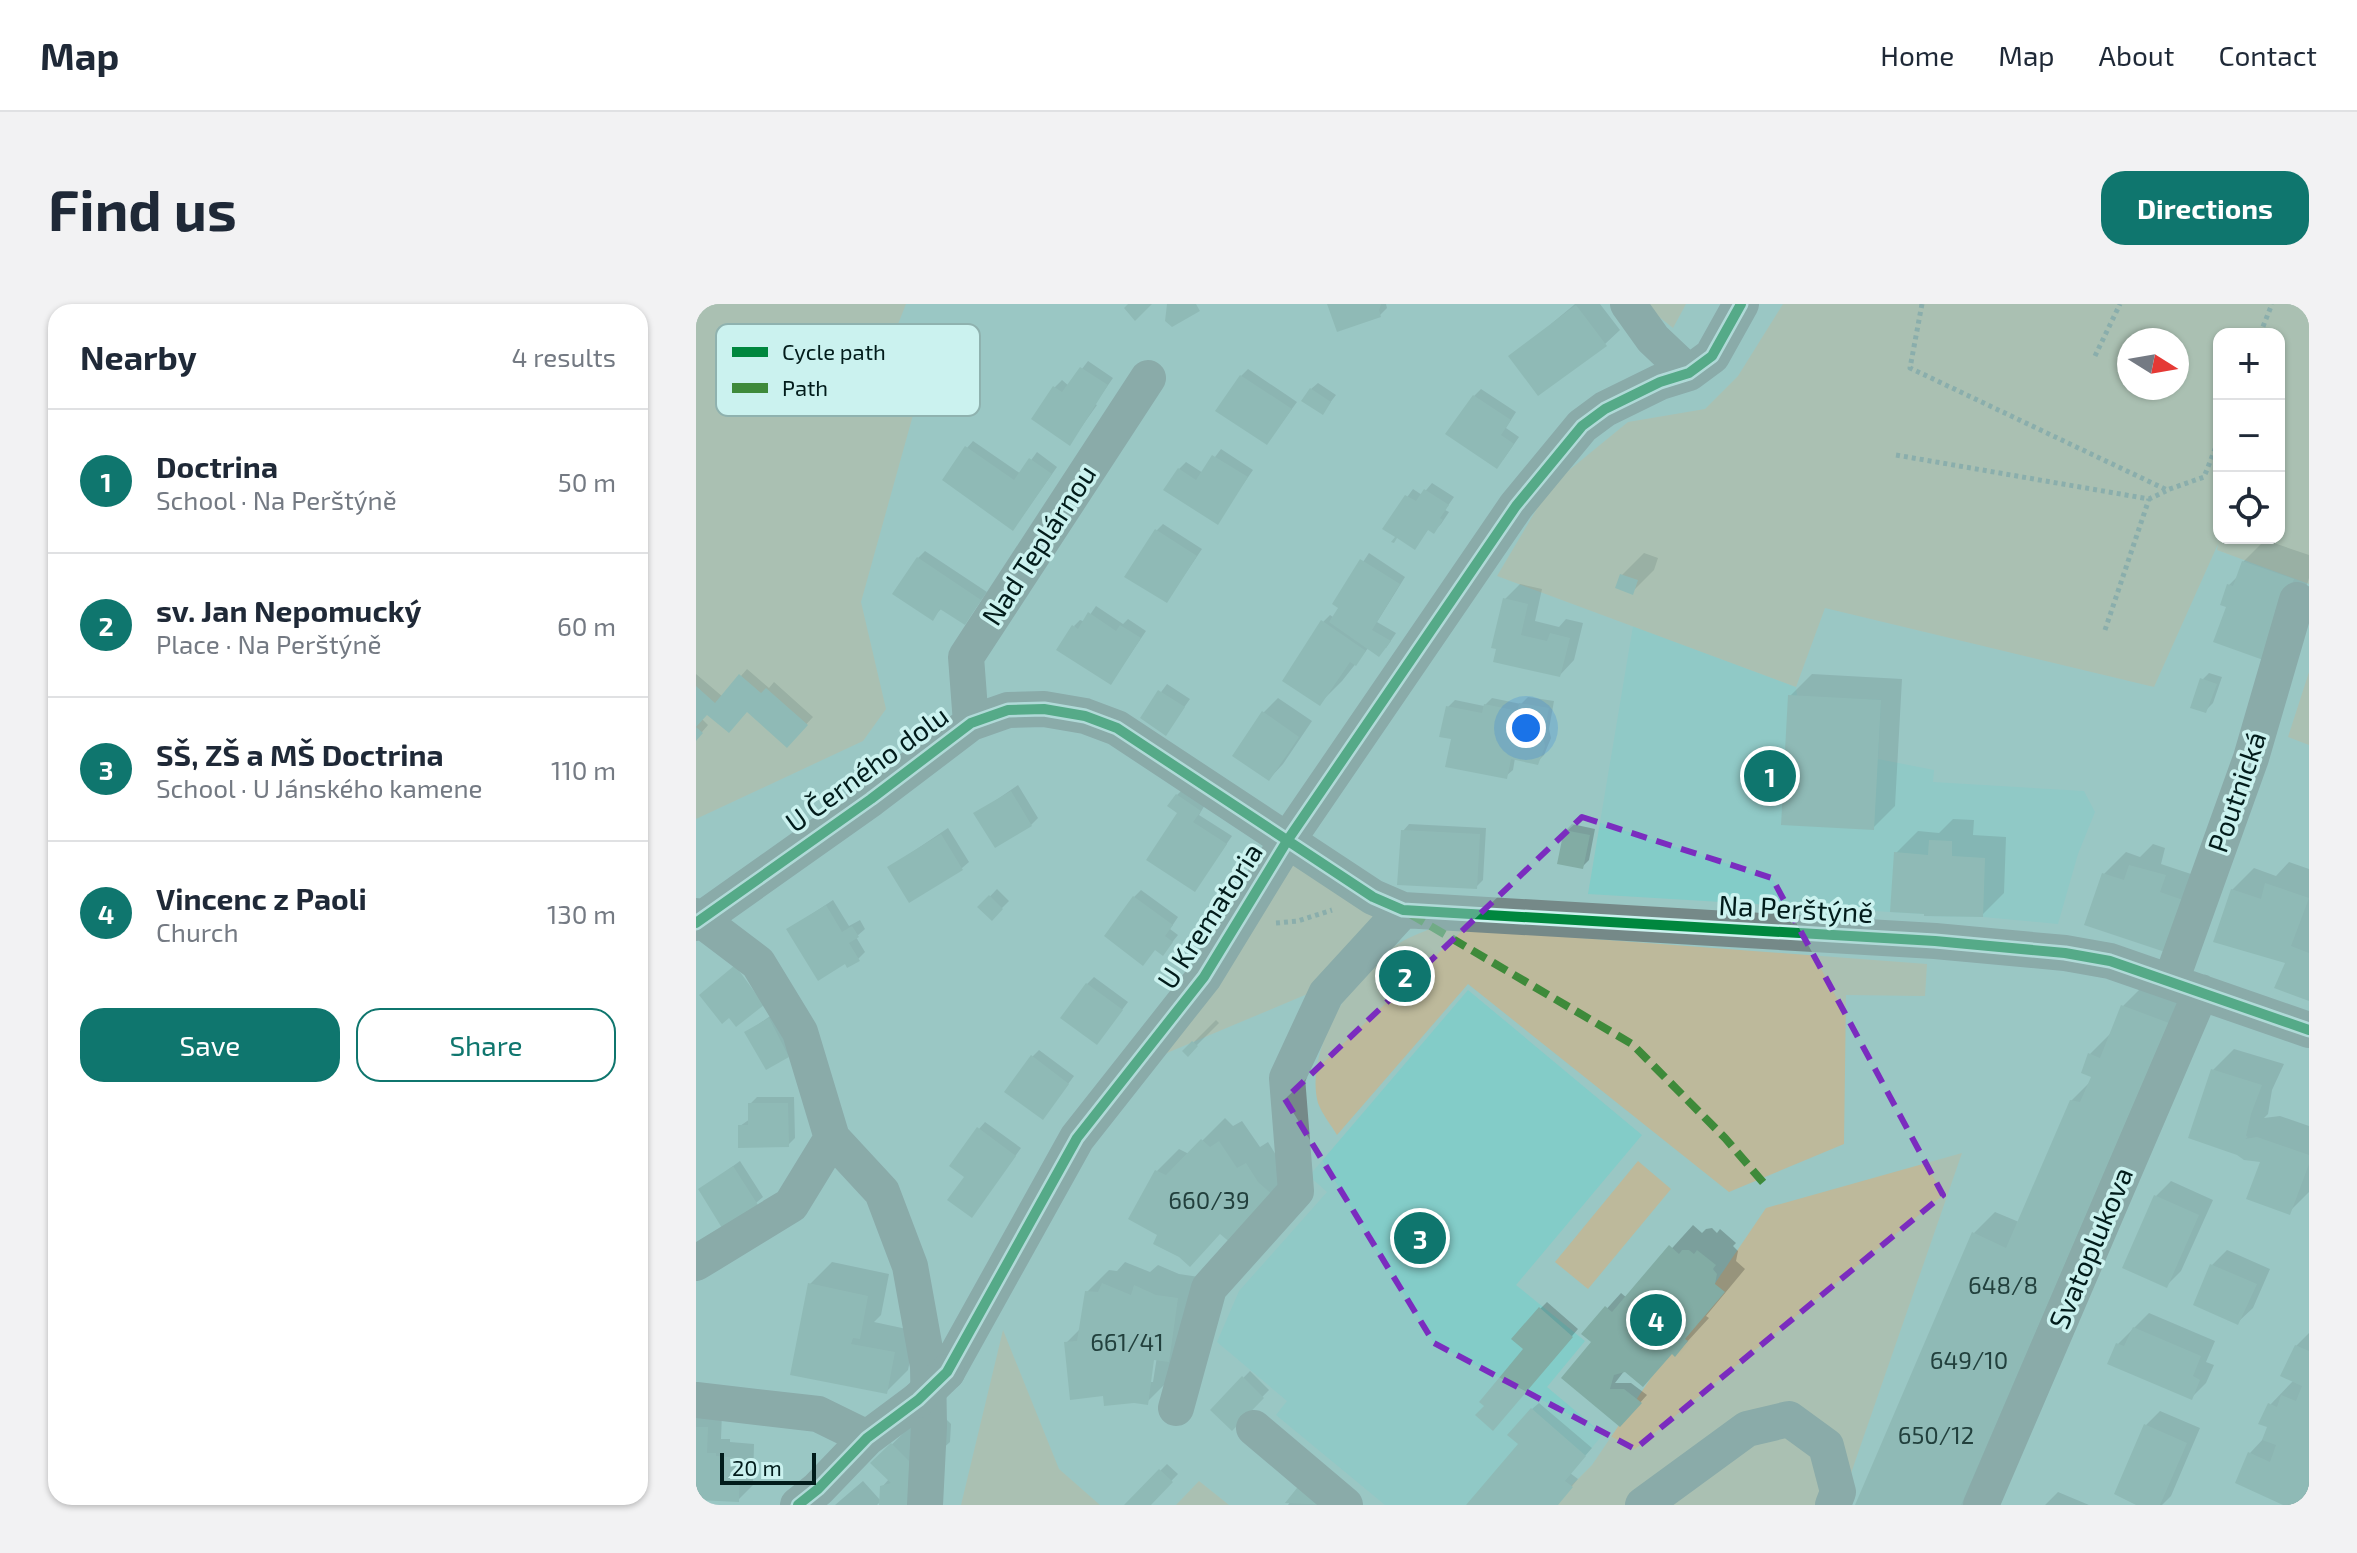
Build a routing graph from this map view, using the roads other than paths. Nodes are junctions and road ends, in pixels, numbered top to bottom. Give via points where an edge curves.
1 (1628, 304) edge
2 (1741, 304) edge
3 (1689, 373) junction
4 (1148, 378) dead end
5 (2297, 600) dead end
6 (971, 723) junction
7 (1287, 841) junction
8 (1388, 903) junction
9 (697, 919) edge
10 (2186, 986) junction
11 (2309, 1030) edge
12 (832, 1138) junction
13 (696, 1263) edge
14 (696, 1400) edge
15 (1176, 1408) dead end
16 (1254, 1428) dead end
17 (867, 1438) junction
18 (798, 1505) edge
19 (925, 1505) edge
20 (1345, 1505) edge
21 (1643, 1505) edge
22 (1833, 1505) edge
23 (1981, 1505) edge

1 - 3 street via 1653,339
2 - 3 street, U Krematoria via 1712,356
3 - 7 street, U Krematoria via 1605,409 1565,444 1516,506
4 - 6 street, Nad Teplárnou via 966,657
5 - 10 street, Poutnická
6 - 7 street, U Černého dolu via 1008,710 1044,709 1096,720 1117,728
6 - 9 street, U Černého dolu
7 - 8 street, Na Perštýně
7 - 17 street, U Krematoria, bridge via 1204,977 1077,1138 947,1372
8 - 10 street, Na Perštýně via 2065,953 2110,961
8 - 15 street via 1326,994 1287,1078 1296,1191 1209,1288
9 - 12 street via 758,963 800,1032
10 - 11 street, Na Perštýně
10 - 23 street, Svatoplukova
12 - 13 street via 791,1205
12 - 19 street via 882,1192 910,1266 928,1366
14 - 17 street via 818,1414
16 - 20 street
17 - 18 street, U Krematoria
21 - 22 street via 1747,1429 1789,1419 1826,1446 1838,1492

